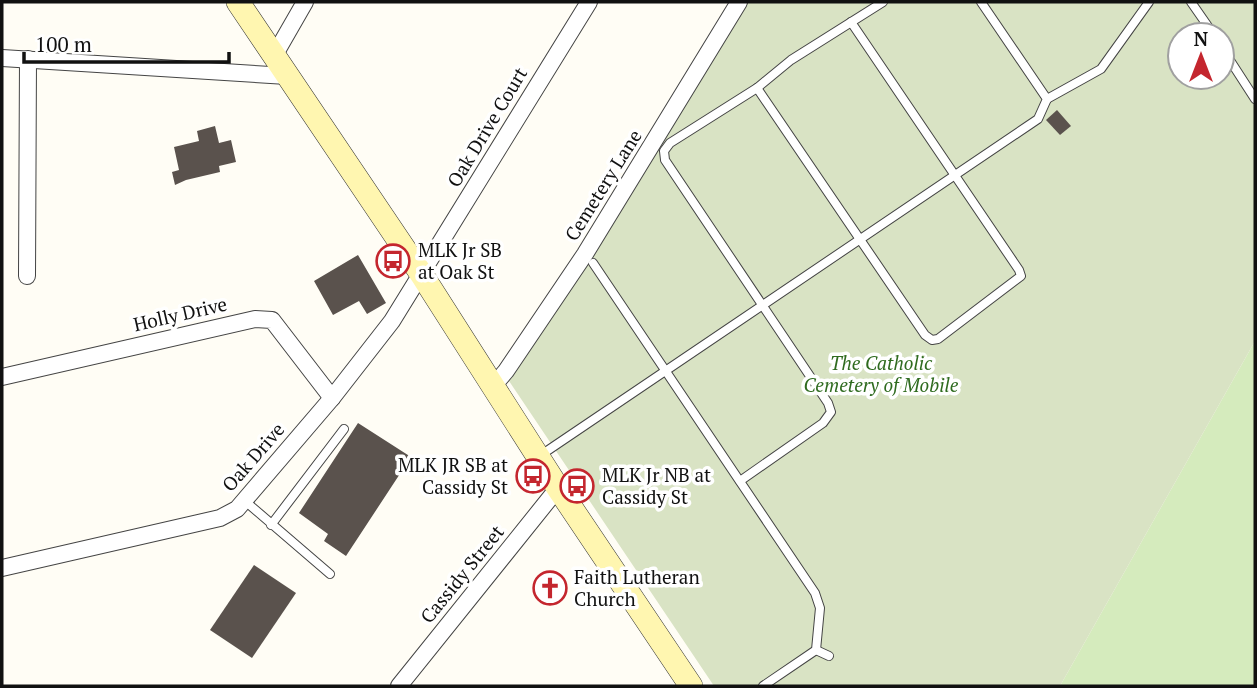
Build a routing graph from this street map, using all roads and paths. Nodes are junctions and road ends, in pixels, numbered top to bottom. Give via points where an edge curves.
1 (238, 2) edge
2 (306, 2) edge
3 (589, 2) edge
4 (740, 2) edge
5 (883, 2) edge
6 (981, 2) edge
7 (1149, 2) edge
8 (1191, 2) edge
9 (1204, 21) edge
10 (851, 22) junction
11 (274, 56) junction
12 (2, 58) edge
13 (28, 60) junction
14 (1236, 70) edge
15 (287, 76) junction
16 (757, 88) junction
17 (1047, 99) junction
18 (1255, 99) edge
19 (955, 175) junction
20 (860, 239) junction
21 (593, 263) dead end
22 (422, 275) junction
23 (27, 276) dead end
24 (762, 305) junction
25 (665, 371) junction
26 (2, 377) edge
27 (494, 385) junction
28 (332, 398) junction
29 (344, 429) dead end
30 (539, 456) junction
31 (740, 481) junction
32 (558, 488) junction
33 (245, 501) junction
34 (271, 525) junction
35 (2, 568) edge
36 (330, 574) dead end
37 (816, 650) junction
38 (830, 656) dead end
39 (399, 686) edge
40 (691, 686) edge
41 (763, 686) edge

1 - 11 main road
2 - 11 street
3 - 22 street, Oak Drive Court
4 - 27 street, Cemetery Lane via 585,254
5 - 10 lane
6 - 17 lane
7 - 17 lane via 1101,68
8 - 9 lane
10 - 16 lane
10 - 19 lane
11 - 15 main road
12 - 13 street
13 - 15 street
13 - 23 street
14 - 18 lane
15 - 22 main road
16 - 20 lane
16 - 24 lane via 664,150 665,160
17 - 19 lane via 1038,119
19 - 20 lane
19 - 20 lane via 1021,276 938,339 925,335
20 - 24 lane
21 - 25 lane
22 - 27 main road
22 - 28 street, Oak Drive
24 - 25 lane
24 - 31 lane via 831,412 823,423
25 - 30 lane
25 - 31 lane
26 - 28 street, Holly Drive via 255,318 272,320
27 - 30 main road
28 - 33 street, Oak Drive
29 - 34 lane
30 - 32 main road
31 - 37 lane via 815,593 820,608
32 - 39 street, Cassidy Street
32 - 40 main road
33 - 34 lane
33 - 35 street, Oak Drive via 220,518
34 - 36 lane
37 - 38 lane
37 - 41 lane

